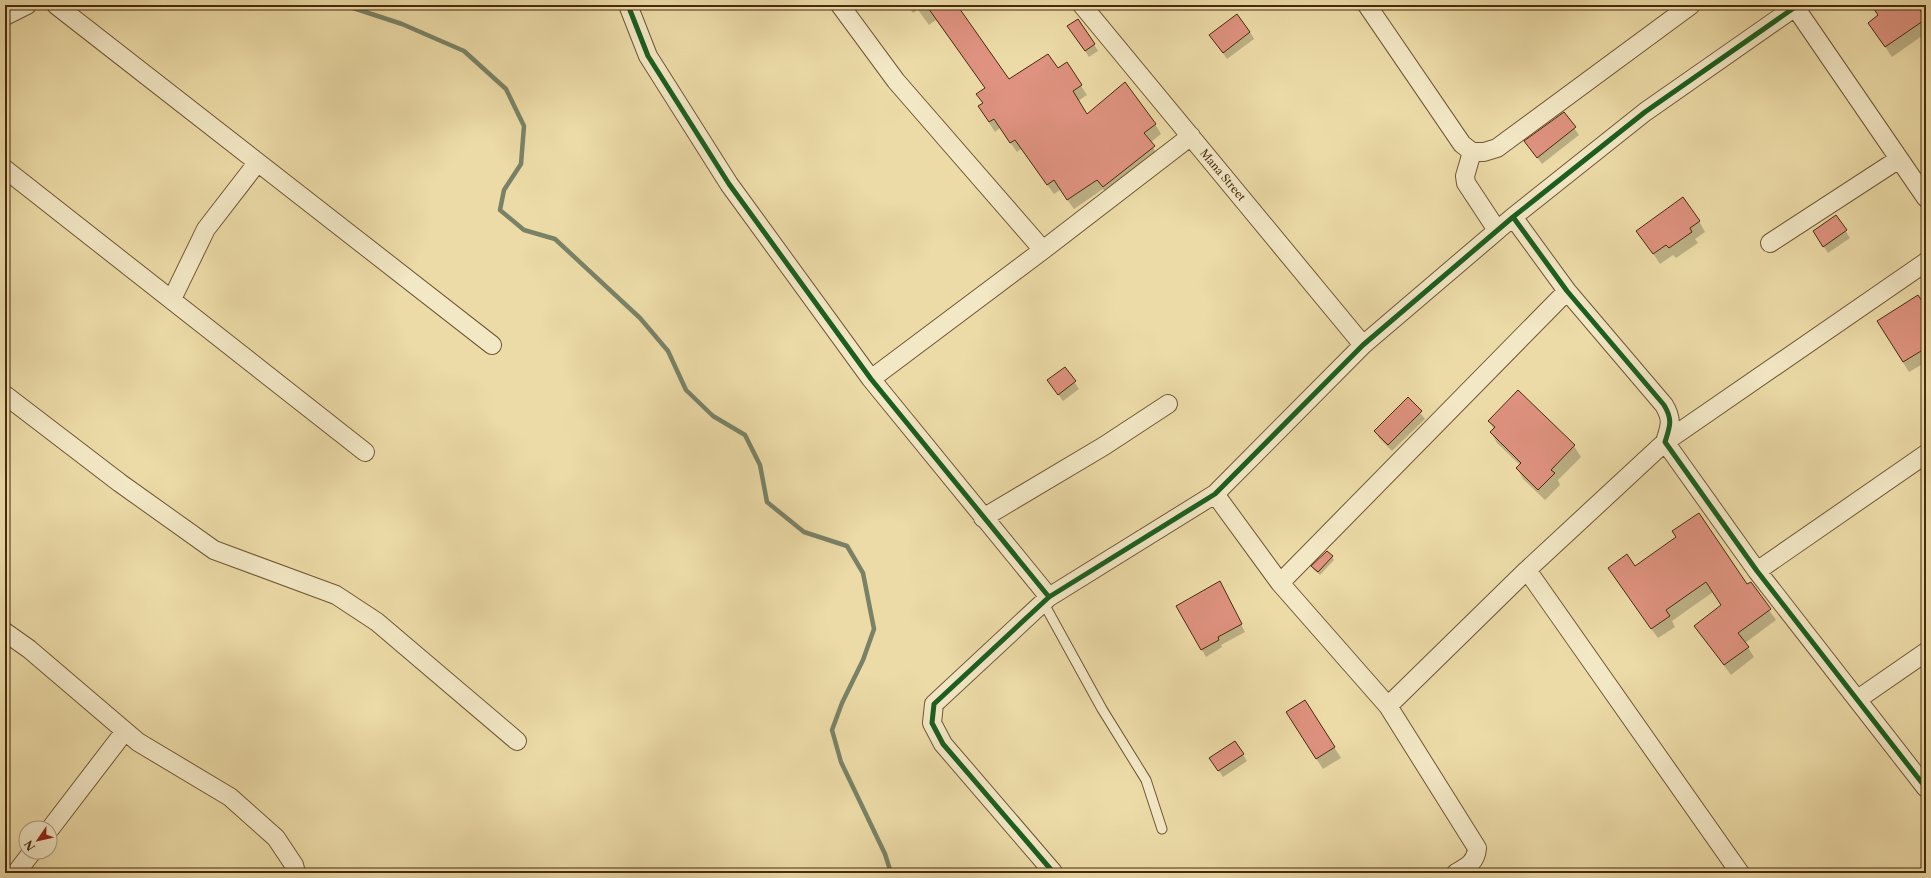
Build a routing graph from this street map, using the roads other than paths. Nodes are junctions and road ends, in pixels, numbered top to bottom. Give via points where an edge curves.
1 (28, 5) edge
2 (56, 5) edge
3 (628, 5) edge
4 (840, 5) edge
5 (1082, 5) edge
6 (1367, 5) edge
7 (1691, 5) edge
8 (1796, 6) edge
9 (5, 16) edge
10 (1191, 136) junction
11 (1472, 152) junction
12 (1899, 159) junction
13 (257, 163) junction
14 (5, 169) edge
15 (1926, 198) edge
16 (1512, 217) junction
17 (1497, 230) junction
18 (1770, 243) dead end
19 (1043, 250) junction
20 (1926, 262) edge
21 (1567, 291) junction
22 (172, 299) junction
23 (492, 345) dead end
24 (1364, 345) junction
25 (871, 379) junction
26 (5, 394) edge
27 (1168, 404) dead end
28 (1665, 442) junction
29 (365, 452) dead end
30 (1926, 454) edge
31 (1215, 494) junction
32 (983, 518) junction
33 (1527, 570) junction
34 (1757, 571) junction
35 (1280, 584) junction
36 (1046, 599) junction
37 (5, 632) edge
38 (1926, 652) edge
39 (1858, 700) junction
40 (1388, 706) junction
41 (125, 731) junction
42 (517, 741) dead end
43 (1926, 788) edge
44 (57, 820) edge
45 (1162, 829) dead end
46 (26, 860) edge
47 (1053, 872) edge
48 (16, 873) edge
49 (296, 873) edge
50 (1456, 873) edge
51 (1740, 873) edge

1 - 9 street
2 - 13 street
3 - 25 street via 648,56 729,184
4 - 19 street via 896,81
5 - 10 street, Mana Street
6 - 11 street via 1462,144
7 - 11 street via 1497,148
8 - 12 street
8 - 16 street via 1645,112
10 - 19 street
10 - 24 street, Mana Street
11 - 17 street via 1465,176 1466,183
12 - 15 street
12 - 18 street
13 - 22 street via 206,228
13 - 23 street
14 - 22 street
16 - 17 street
16 - 21 street
17 - 24 street
19 - 25 street
20 - 28 street
21 - 28 street via 1664,405 1670,416
21 - 35 street
22 - 29 street
24 - 31 street
25 - 32 street
26 - 42 street via 120,483 214,550 336,594 377,622
27 - 32 street via 1104,446
28 - 33 street
28 - 34 street
30 - 34 street
31 - 35 street
31 - 36 street
32 - 36 street
33 - 40 street
33 - 51 street
34 - 39 street
35 - 40 street
36 - 45 lane via 1102,709 1146,780
36 - 47 street via 934,704 932,724 943,744
37 - 41 street
38 - 39 street
39 - 43 street
40 - 50 street via 1477,848 1472,863
41 - 44 street
41 - 49 street via 138,742 230,797 276,838 294,865
46 - 48 street

